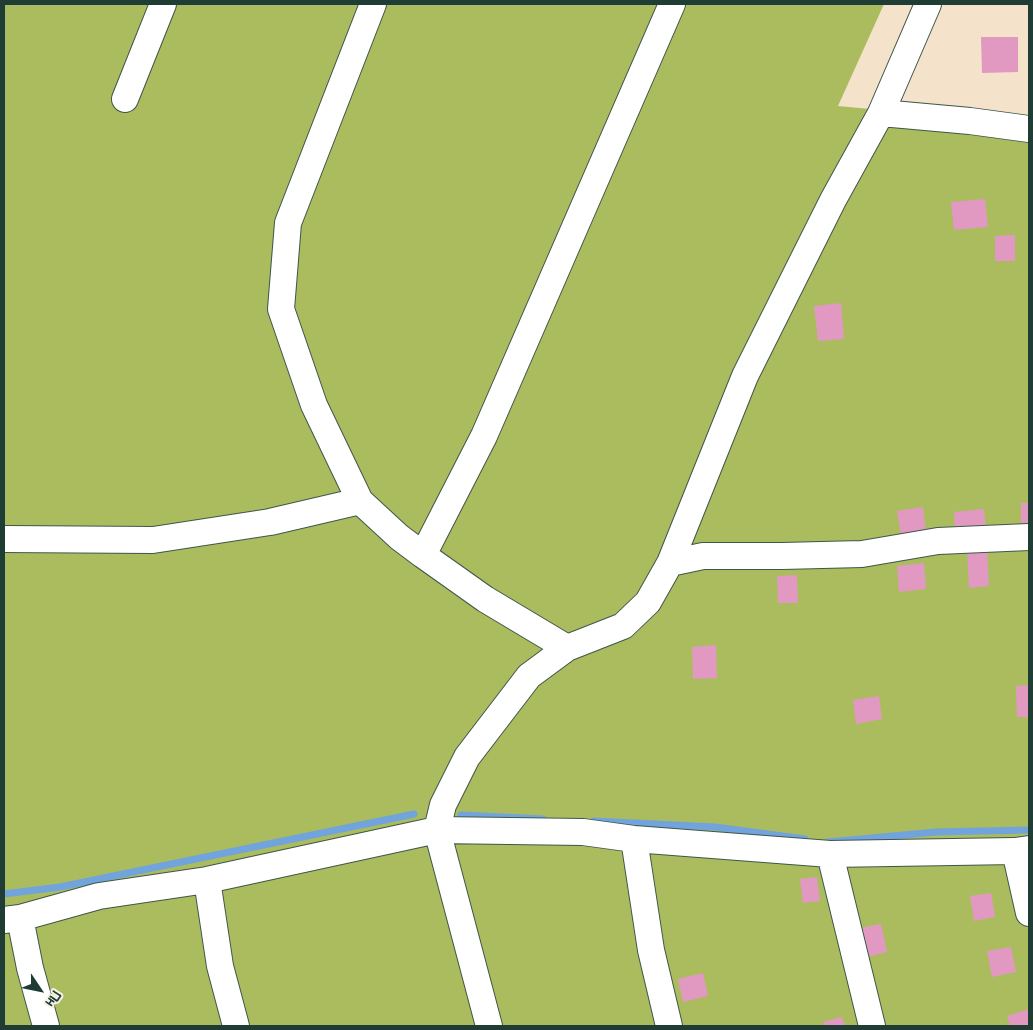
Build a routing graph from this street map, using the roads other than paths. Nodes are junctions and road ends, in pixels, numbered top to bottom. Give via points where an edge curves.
1 (163, 4) edge
2 (373, 4) edge
3 (672, 4) edge
4 (928, 4) edge
5 (125, 99) dead end
6 (881, 113) junction
7 (1029, 129) edge
8 (360, 501) junction
9 (1029, 536) edge
10 (4, 539) edge
11 (423, 555) junction
12 (670, 563) junction
13 (567, 648) junction
14 (437, 830) junction
15 (634, 839) junction
16 (1022, 850) edge
17 (830, 854) junction
18 (207, 880) junction
19 (1029, 913) edge
20 (12, 919) edge
21 (46, 1026) edge
22 (236, 1026) edge
23 (489, 1026) edge
24 (669, 1026) edge
25 (872, 1026) edge

1 - 5 street
2 - 8 street via 288,223 281,309 314,405
3 - 11 street via 484,436
4 - 6 street
6 - 7 street
6 - 12 street via 744,376
8 - 10 street via 270,522 153,540
8 - 11 street
9 - 12 street via 938,541 862,554 703,556
11 - 13 street
12 - 13 street via 648,602 623,626
13 - 14 street via 530,676 467,757 444,805
14 - 15 street via 583,832
14 - 18 street
14 - 23 street
15 - 17 street
15 - 24 street via 651,950
16 - 17 street
16 - 19 street
17 - 25 street
18 - 20 street via 99,896
18 - 22 street via 220,966
20 - 21 street

